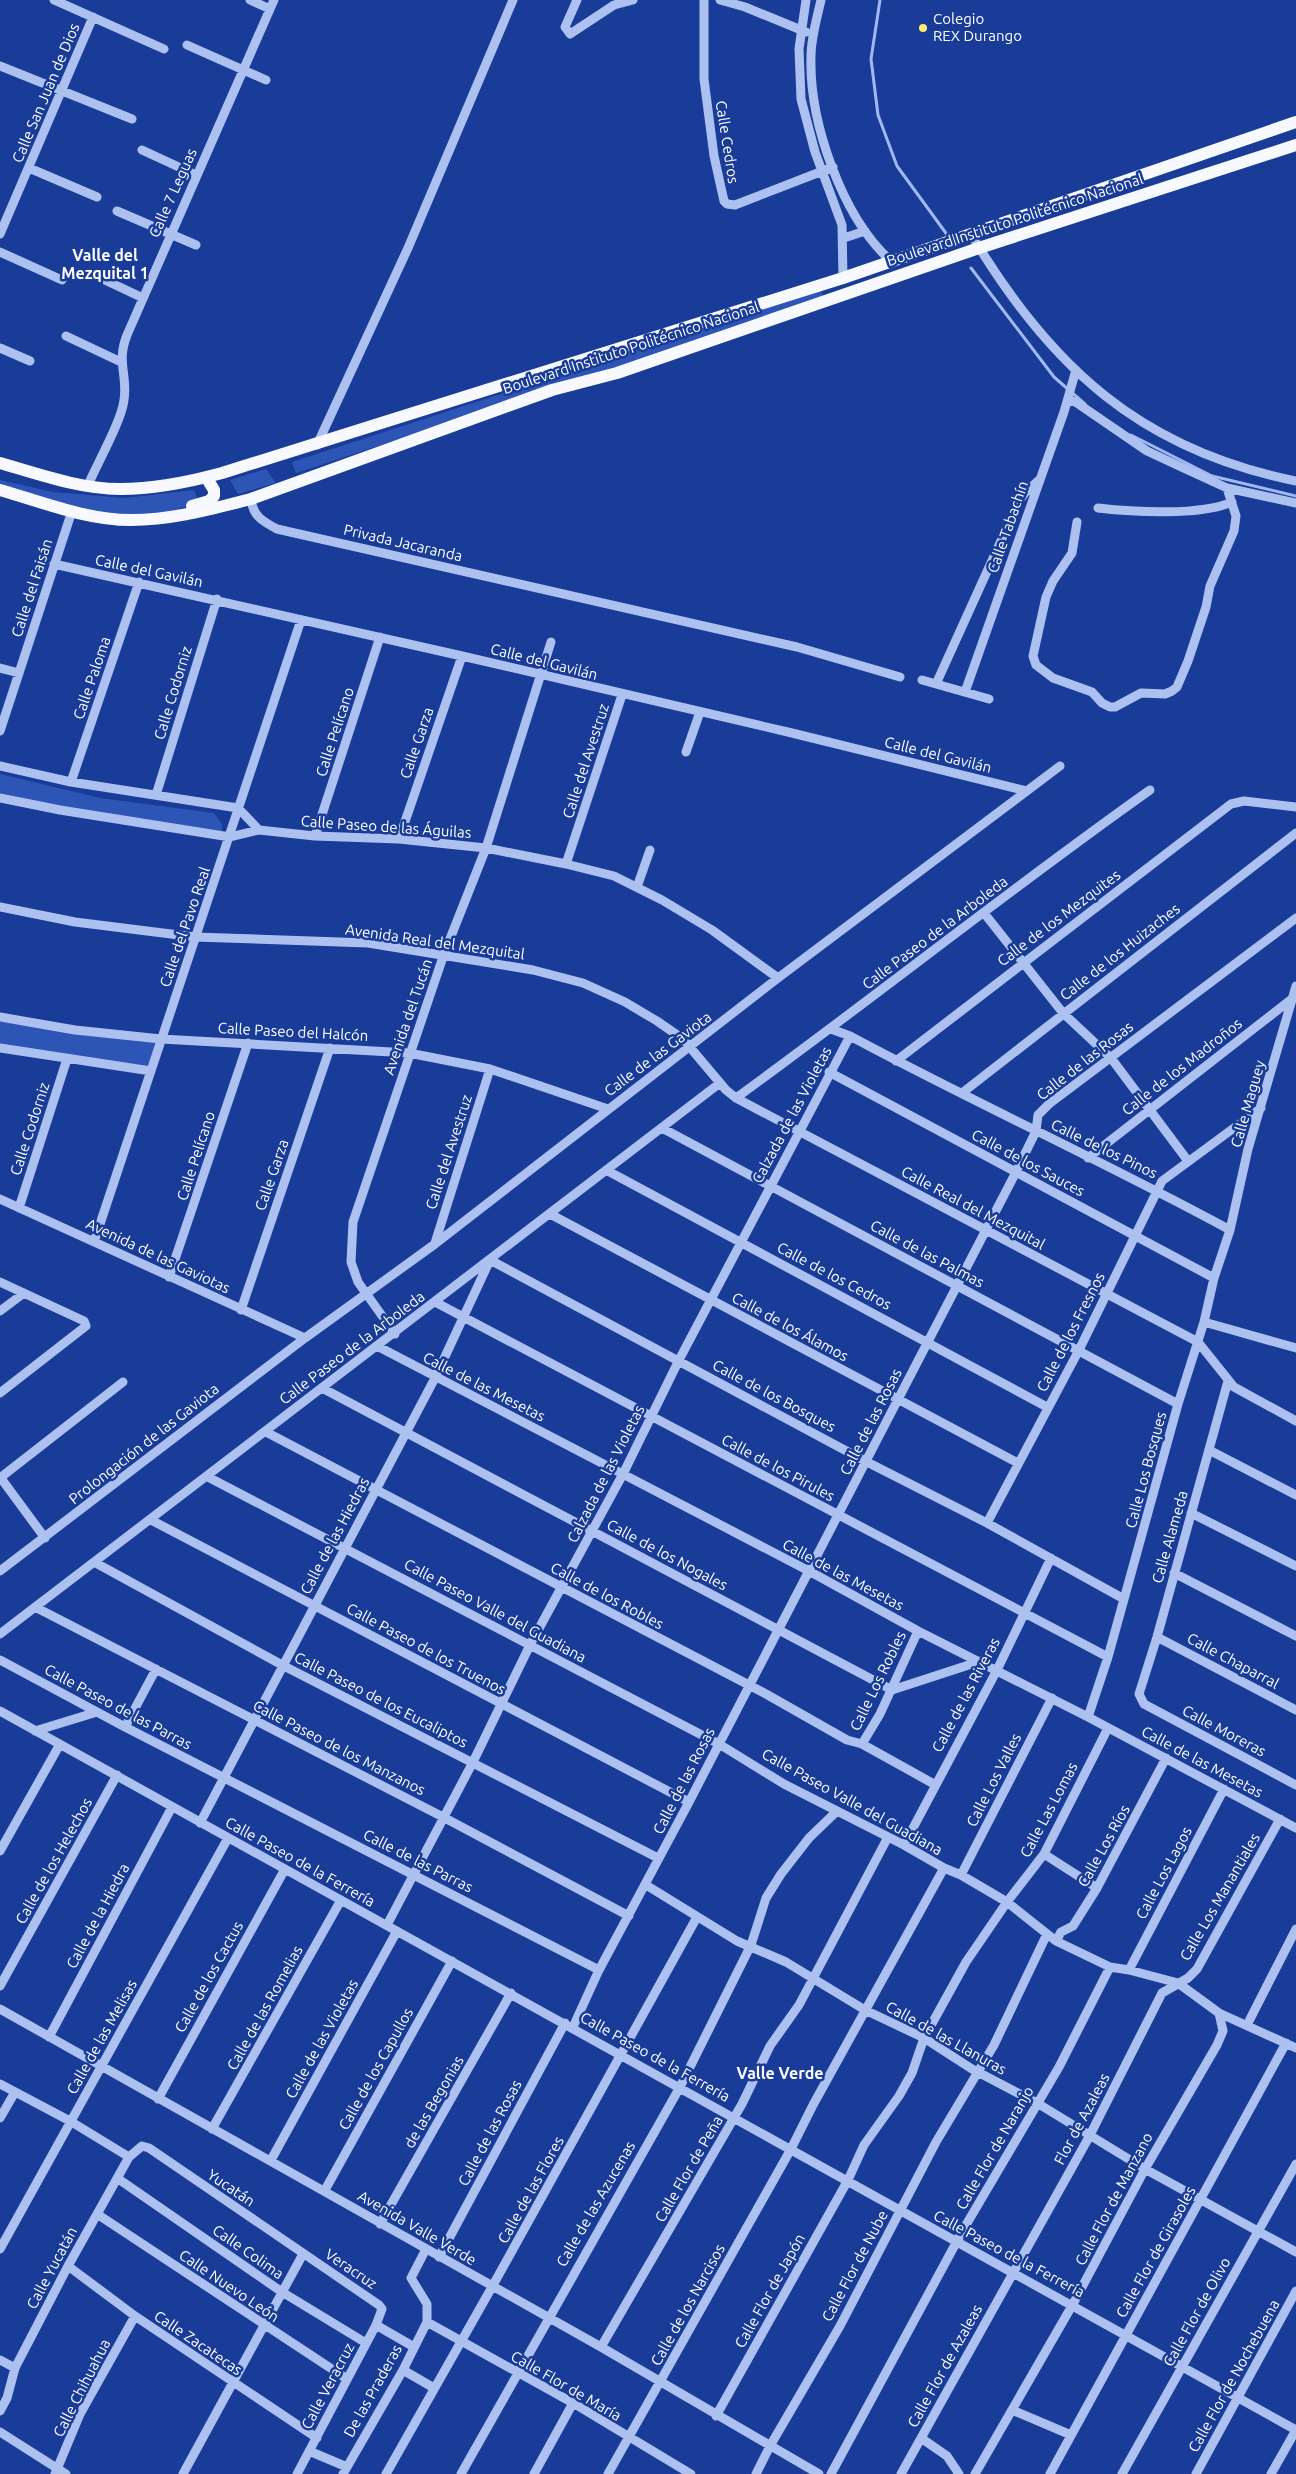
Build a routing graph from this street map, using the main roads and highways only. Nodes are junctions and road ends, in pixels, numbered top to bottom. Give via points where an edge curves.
1 (1296, 122) edge
2 (1296, 145) edge
3 (843, 278) junction
4 (844, 294) junction
5 (0, 464) edge
6 (206, 478) junction
7 (0, 490) edge
8 (163, 518) junction

1 - 3 main road, Boulevard Instituto Politécnico Nacional
2 - 4 main road, Boulevard Instituto Politécnico Nacional
3 - 4 main road
3 - 6 main road, Boulevard Instituto Politécnico Nacional
4 - 8 main road, Boulevard Instituto Politécnico Nacional via 617,373 534,396 251,499
5 - 6 main road, Boulevard Instituto Politécnico Nacional via 88,486 119,489
6 - 8 main road via 214,490 209,501 170,512
7 - 8 main road, Boulevard Instituto Politécnico Nacional via 72,511 129,520

